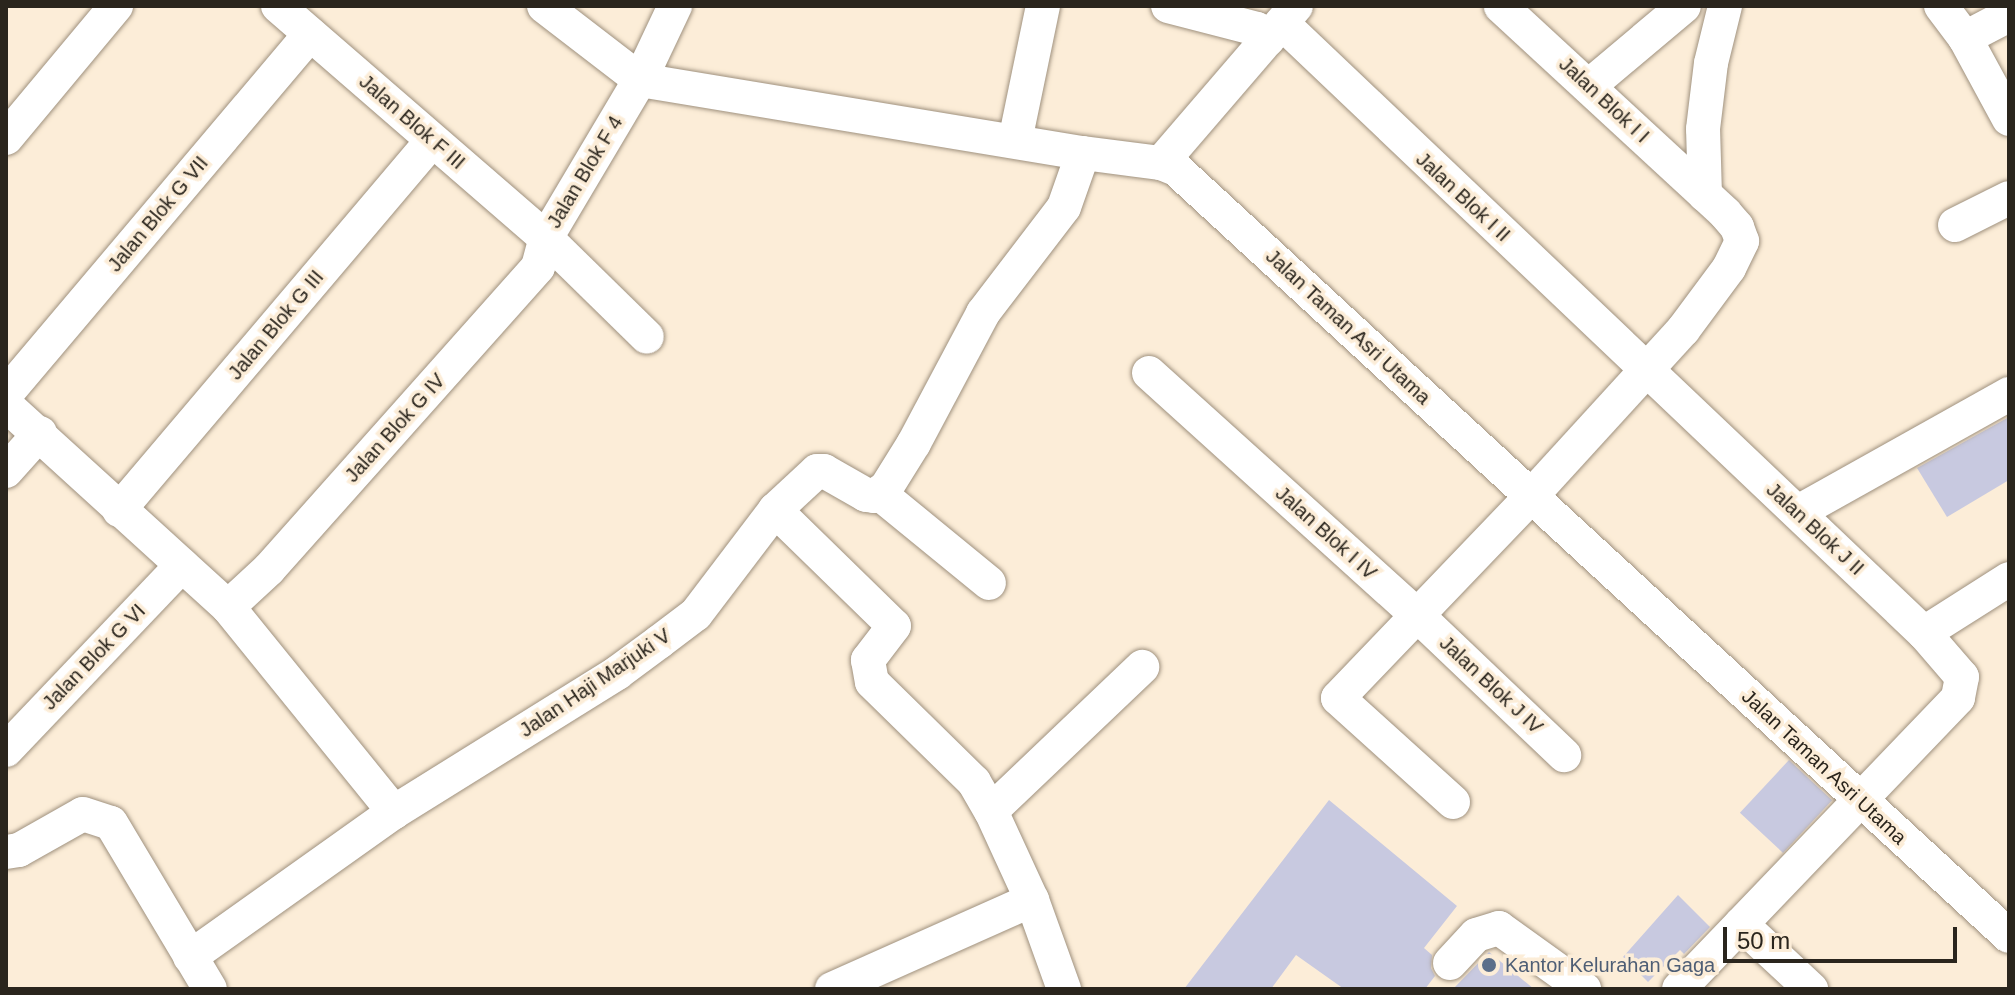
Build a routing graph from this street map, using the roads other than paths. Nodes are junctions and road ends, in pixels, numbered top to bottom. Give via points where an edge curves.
1 (116, 6) edge
2 (278, 6) edge
3 (544, 6) edge
4 (675, 6) edge
5 (1043, 6) edge
6 (1168, 6) edge
7 (1501, 6) edge
8 (1684, 6) edge
9 (1725, 6) edge
10 (1941, 6) edge
11 (2009, 15) edge
12 (1282, 23) edge
13 (310, 34) junction
14 (1965, 38) junction
15 (1589, 86) junction
16 (632, 93) junction
17 (2009, 119) edge
18 (6, 138) edge
19 (432, 141) junction
20 (1015, 141) junction
21 (1083, 153) junction
22 (1161, 163) junction
23 (1705, 195) junction
24 (2009, 198) edge
25 (1955, 225) dead end
26 (546, 238) junction
27 (647, 337) dead end
28 (1646, 369) junction
29 (1149, 373) dead end
30 (6, 394) edge
31 (2009, 394) edge
32 (6, 405) edge
33 (40, 433) junction
34 (6, 471) edge
35 (879, 493) junction
36 (1531, 496) junction
37 (119, 510) junction
38 (775, 510) junction
39 (1798, 512) junction
40 (182, 565) junction
41 (2009, 579) edge
42 (989, 583) dead end
43 (228, 607) junction
44 (1418, 616) junction
45 (1924, 633) junction
46 (1142, 667) dead end
47 (6, 750) edge
48 (1564, 755) dead end
49 (1453, 802) dead end
50 (1862, 802) junction
51 (991, 811) junction
52 (394, 812) junction
53 (6, 852) edge
54 (1032, 900) junction
55 (1741, 924) junction
56 (2009, 936) edge
57 (190, 957) junction
58 (1450, 963) dead end
59 (210, 989) edge
60 (832, 989) edge
61 (1064, 989) edge
62 (1584, 989) edge
63 (1679, 989) edge
64 (1811, 989) edge

1 - 18 street
2 - 13 street, Jalan Blok F III
3 - 16 street, Jalan Taman Asri Utama
4 - 16 street, Jalan Blok F 4
5 - 20 street
6 - 12 street, Jalan Blok I II via 1257,29
7 - 15 street, Jalan Blok I I
8 - 15 street
9 - 23 street via 1703,129
10 - 14 street
11 - 14 street
12 - 22 street
12 - 28 street, Jalan Blok I II
13 - 19 street, Jalan Blok F III
13 - 30 street, Jalan Blok G VII
14 - 17 street
15 - 23 street, Jalan Blok I I
16 - 20 street, Jalan Taman Asri Utama
16 - 26 street, Jalan Blok F 4
19 - 26 street, Jalan Blok F III
19 - 37 street, Jalan Blok G III
20 - 21 street, Jalan Taman Asri Utama
21 - 22 street, Jalan Taman Asri Utama
21 - 35 street via 1064,207 983,313 914,443
22 - 36 street, Jalan Taman Asri Utama via 1176,169
23 - 28 street, Jalan Blok I I via 1737,227 1742,241 1729,268 1683,330
24 - 25 street
26 - 27 street, Jalan Blok F III
26 - 43 street, Jalan Blok G IV via 538,267 269,569
28 - 36 street
28 - 39 street, Jalan Blok J II
29 - 44 street, Jalan Blok I IV
31 - 39 street
32 - 33 street
33 - 34 street
33 - 37 street
35 - 38 street, Jalan Haji Marjuki V via 866,495 817,471
35 - 42 street
36 - 44 street
36 - 50 street, Jalan Taman Asri Utama
37 - 40 street
38 - 51 street via 894,626 868,660 872,682 974,782
38 - 52 street, Jalan Haji Marjuki V via 696,614 617,673
39 - 45 street, Jalan Blok J II
40 - 43 street
40 - 47 street, Jalan Blok G VI
41 - 45 street
43 - 52 street
44 - 48 street, Jalan Blok J IV
44 - 49 street via 1338,698
45 - 50 street, Jalan Blok J II via 1962,677 1958,698
46 - 51 street
50 - 55 street
50 - 56 street, Jalan Taman Asri Utama
51 - 54 street
52 - 57 street, Jalan Haji Marjuki V
53 - 57 street via 83,814 101,817 111,823
54 - 60 street
54 - 61 street
55 - 63 street
55 - 64 street
57 - 59 street
58 - 62 street via 1476,935 1499,928

